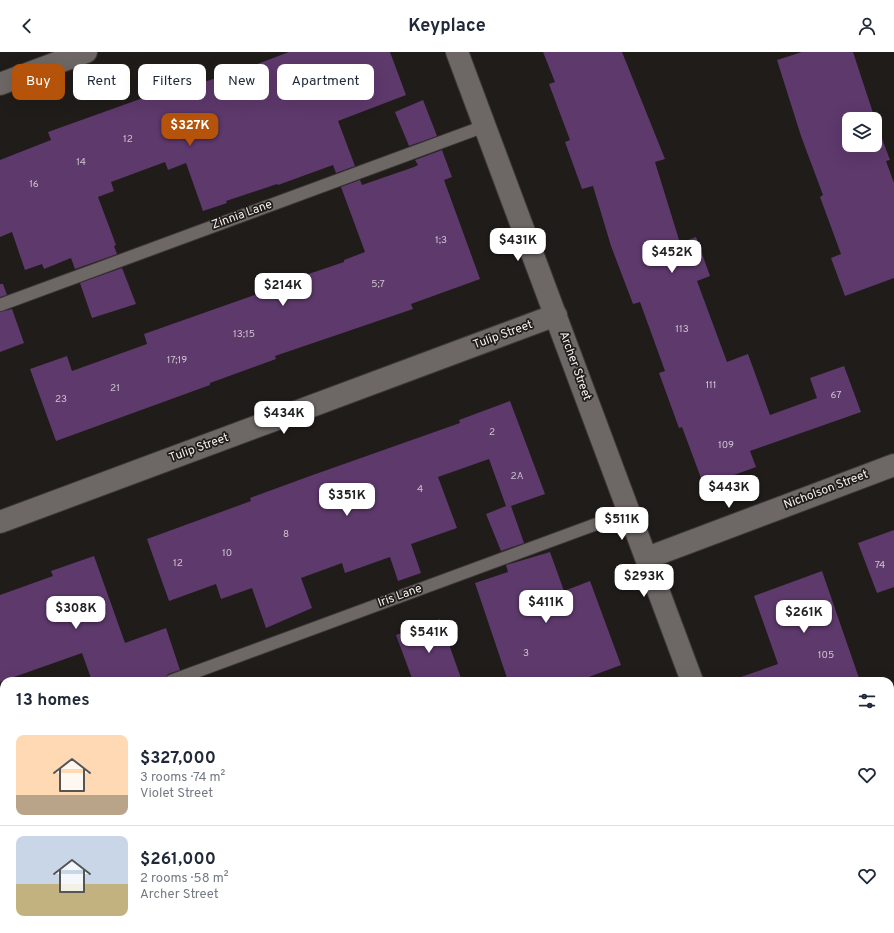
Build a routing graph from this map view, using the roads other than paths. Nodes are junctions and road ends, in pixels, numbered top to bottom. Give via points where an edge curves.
1 (86, 52) edge
2 (457, 52) edge
3 (0, 84) edge
4 (485, 126) junction
5 (0, 305) edge
6 (556, 315) junction
7 (894, 465) edge
8 (629, 512) junction
9 (0, 522) edge
10 (647, 558) junction
11 (182, 677) edge
12 (691, 677) edge

1 - 3 street
2 - 4 street, Archer Street
4 - 5 lane, Zinnia Lane
4 - 6 street, Archer Street
6 - 8 street, Archer Street
6 - 9 street, Tulip Street
7 - 10 street, Nicholson Street
8 - 10 street, Archer Street
8 - 11 lane, Iris Lane
10 - 12 street, Archer Street

